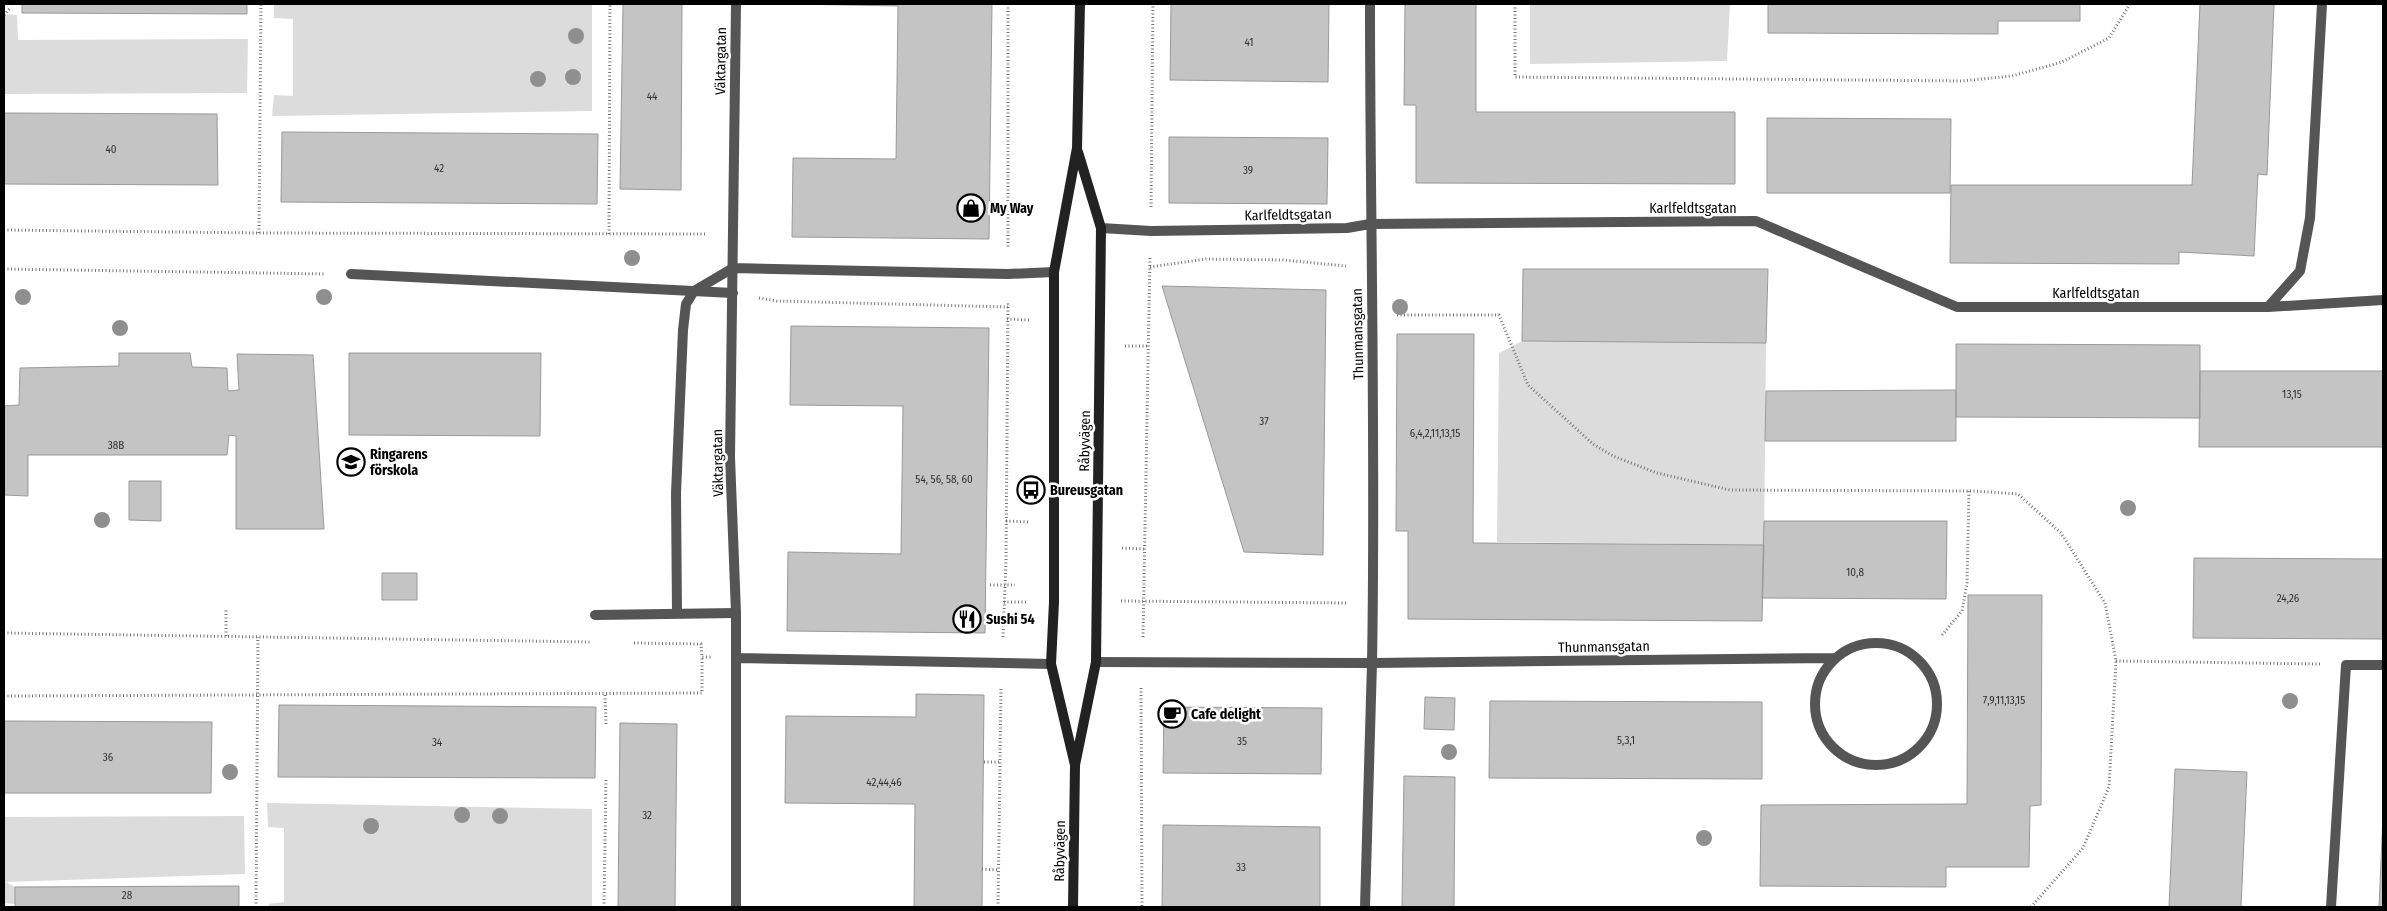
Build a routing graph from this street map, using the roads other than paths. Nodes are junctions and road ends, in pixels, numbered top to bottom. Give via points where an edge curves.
1 (736, 4) edge
2 (1080, 4) edge
3 (1370, 4) edge
4 (2322, 4) edge
5 (1077, 148) junction
6 (1370, 224) junction
7 (1101, 228) junction
8 (733, 268) junction
9 (1054, 272) junction
10 (351, 274) road end
11 (694, 291) junction
12 (733, 293) junction
13 (2383, 300) edge
14 (2268, 307) junction
15 (736, 613) junction
16 (677, 614) junction
17 (595, 615) dead end
18 (736, 658) junction
19 (1835, 658) junction
20 (1096, 662) junction
21 (1372, 663) junction
22 (1051, 664) junction
23 (2383, 666) edge
24 (1075, 765) junction
25 (736, 907) edge
26 (1073, 907) edge
27 (1366, 907) edge
28 (2331, 907) edge

1 - 8 street, Väktargatan
2 - 5 main road, Råbyvägen
3 - 6 street, Thunmansgatan
4 - 14 street via 2310,218 2300,271
5 - 7 main road, Råbyvägen
5 - 9 main road, Råbyvägen
6 - 7 street, Karlfeldtsgatan via 1346,228 1150,231
6 - 14 street, Karlfeldtsgatan via 1756,221 1957,307
6 - 21 street, Thunmansgatan via 1375,458
7 - 20 main road, Råbyvägen
8 - 9 street via 1008,274
8 - 11 street
8 - 12 street, Väktargatan
9 - 22 main road, Råbyvägen via 1054,602
10 - 11 street
11 - 12 street
11 - 16 street via 686,304 682,330 676,493
12 - 15 street, Väktargatan via 730,457
13 - 14 street, Karlfeldtsgatan
15 - 16 street
15 - 18 street, Väktargatan
16 - 17 street
18 - 22 street
18 - 25 street, Väktargatan
19 - 19 street via 1864,643 1884,643 1904,649 1921,662 1932,679 1938,700 1927,740 1912,754 1894,763 1875,766 1855,763 1838,754 1824,739 1816,721 1814,701 1818,681
19 - 21 street, Thunmansgatan
20 - 21 street
20 - 24 main road, Råbyvägen
21 - 27 street, Thunmansgatan
22 - 24 main road, Råbyvägen
23 - 28 street via 2346,665
24 - 26 main road, Råbyvägen

